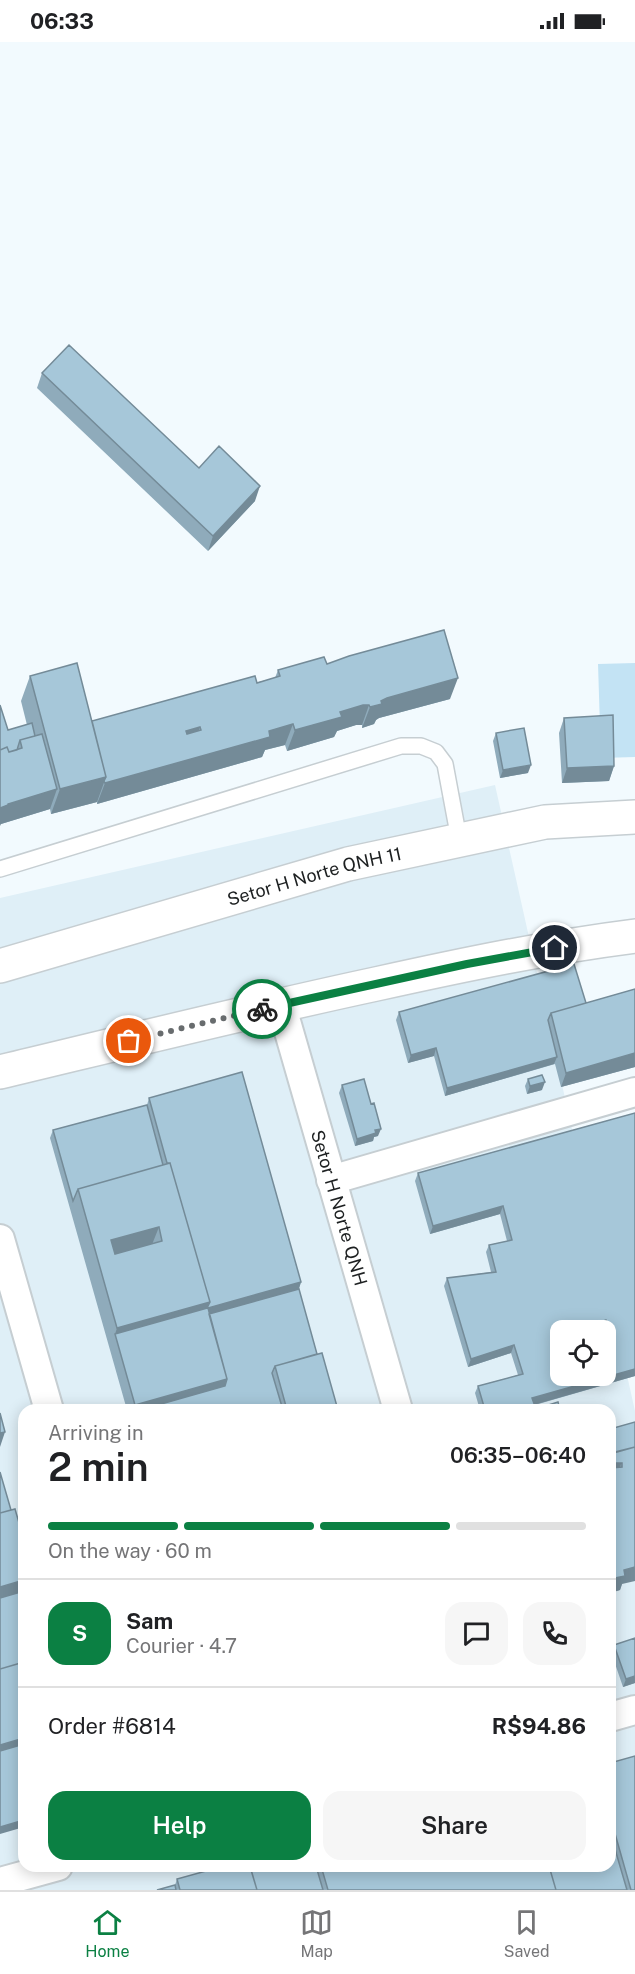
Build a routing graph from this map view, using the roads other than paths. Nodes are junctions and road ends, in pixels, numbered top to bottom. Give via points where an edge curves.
1 (635, 817) edge
2 (459, 839) junction
3 (0, 869) edge
4 (635, 936) edge
5 (0, 966) edge
6 (280, 1004) junction
7 (0, 1072) edge
8 (635, 1092) edge
9 (331, 1180) junction
10 (0, 1239) edge
11 (47, 1404) edge
12 (396, 1404) edge
13 (635, 1710) edge
14 (616, 1716) edge
15 (36, 1872) edge
16 (0, 1882) edge

1 - 2 street, Setor H Norte QNH 11 via 545,822
2 - 3 lane via 445,764 436,752 421,746 401,746
2 - 5 street, Setor H Norte QNH 11 via 348,864
4 - 6 street via 467,964
6 - 7 street
6 - 9 street, Setor H Norte QNH
8 - 9 street
9 - 12 street, Setor H Norte QNH
10 - 11 street
13 - 14 street
15 - 16 street

